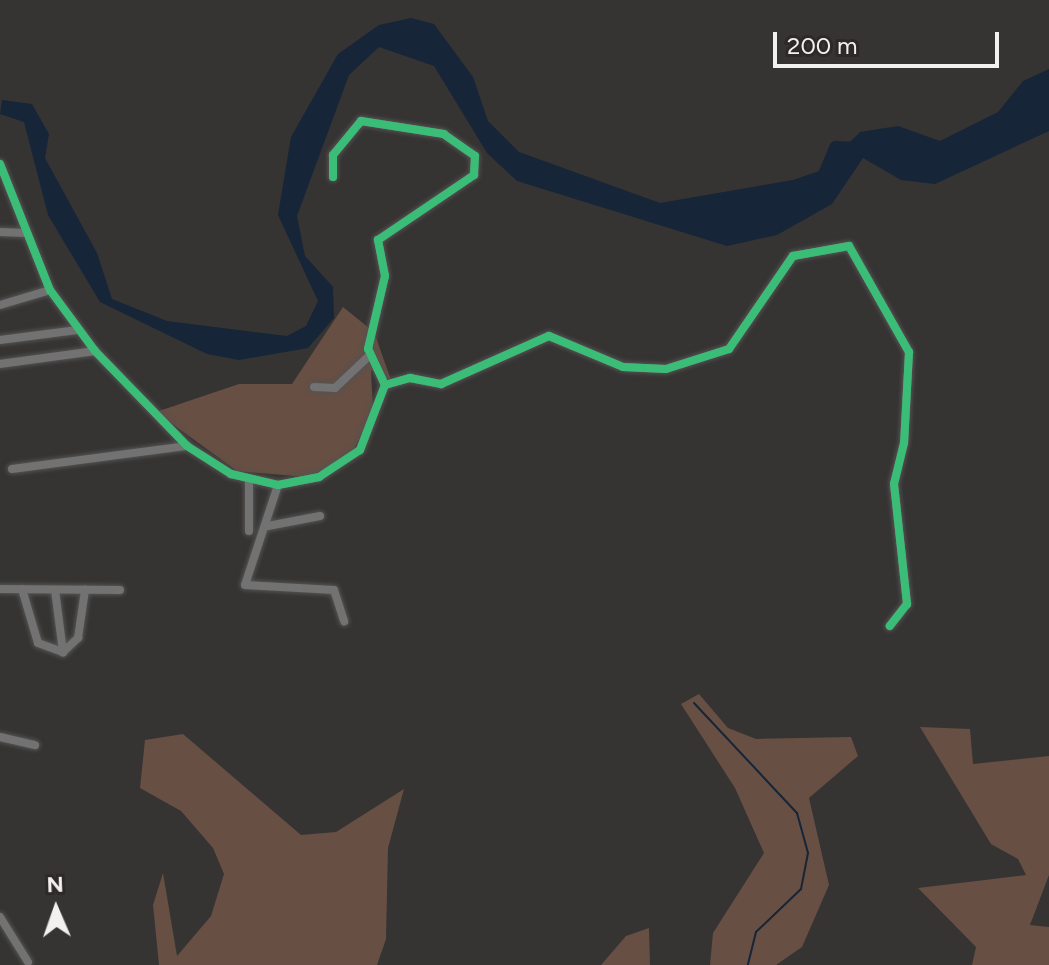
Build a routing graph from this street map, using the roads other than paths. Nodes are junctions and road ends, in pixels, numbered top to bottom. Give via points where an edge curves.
1 (0, 164) edge
2 (333, 177) dead end
3 (0, 232) edge
4 (27, 233) junction
5 (50, 290) junction
6 (0, 305) edge
7 (77, 330) junction
8 (0, 340) edge
9 (95, 351) junction
10 (369, 356) junction
11 (0, 364) edge
12 (385, 385) junction
13 (314, 387) dead end
14 (187, 446) junction
15 (12, 469) dead end
16 (249, 480) junction
17 (278, 485) junction
18 (320, 516) dead end
19 (268, 526) junction
20 (249, 531) dead end
21 (0, 589) edge
22 (22, 589) junction
23 (55, 590) junction
24 (85, 590) junction
25 (120, 590) dead end
26 (344, 621) dead end
27 (890, 626) dead end
28 (63, 652) junction
29 (0, 737) edge
30 (35, 745) dead end
31 (0, 917) edge
32 (28, 962) dead end

1 - 4 street
2 - 10 street via 333,155 361,121 444,134 475,156 474,175 378,240 385,276
3 - 4 street
4 - 5 street
5 - 6 street
5 - 7 street
7 - 8 street
7 - 9 street
9 - 11 street
9 - 14 street
10 - 12 street
10 - 13 street via 335,388
12 - 17 street via 360,450 319,477
12 - 27 street via 410,378 441,384 549,336 623,367 666,369 729,349 793,256 849,246 909,352 894,496 907,604
14 - 15 street
14 - 16 street
16 - 17 street
16 - 20 street
17 - 19 street
18 - 19 street
19 - 26 street via 245,568 245,585 334,590
21 - 22 street
22 - 23 street
22 - 28 street via 38,643
23 - 24 street
23 - 28 street
24 - 25 street
24 - 28 street via 78,638
29 - 30 street
31 - 32 street

